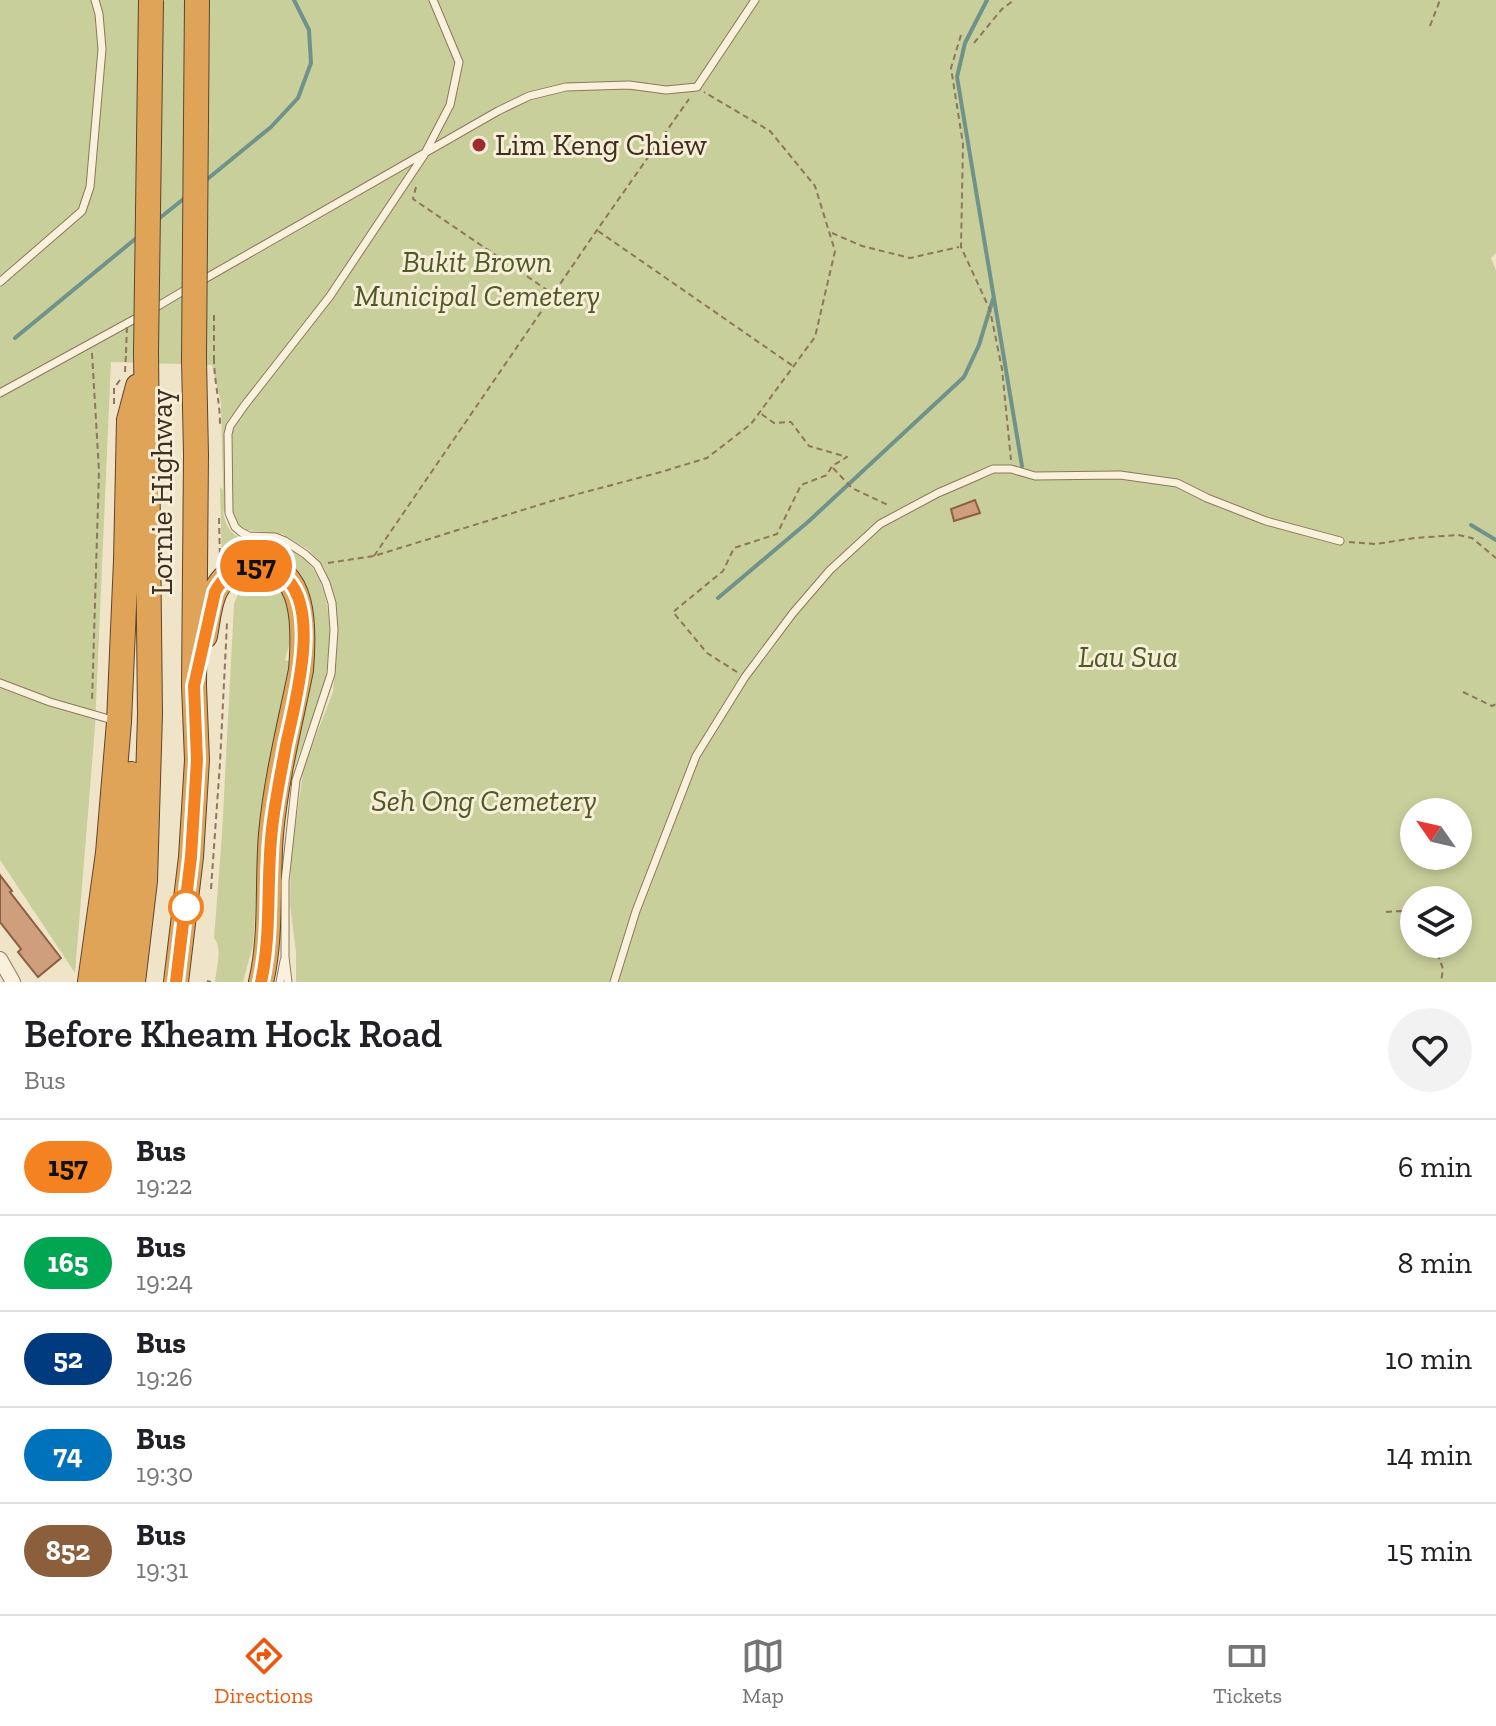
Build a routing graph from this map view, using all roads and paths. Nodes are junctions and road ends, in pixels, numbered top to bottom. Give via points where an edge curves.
1 (95, 0) edge
2 (151, 0) edge
3 (197, 0) edge
4 (433, 0) edge
5 (755, 0) edge
6 (1014, 0) edge
7 (1440, 0) edge
8 (1430, 26) dead end
9 (961, 35) dead end
10 (974, 43) dead end
11 (697, 87) junction
12 (424, 155) junction
13 (417, 184) dead end
14 (597, 230) junction
15 (829, 232) junction
16 (961, 247) junction
17 (0, 282) edge
18 (553, 294) junction
19 (91, 343) junction
20 (145, 356) junction
21 (793, 367) junction
22 (0, 393) edge
23 (760, 413) junction
24 (832, 466) junction
25 (1011, 469) junction
26 (902, 511) junction
27 (1340, 541) joint
28 (374, 556) junction
29 (1496, 558) edge
30 (317, 565) junction
31 (149, 625) junction
32 (745, 677) junction
33 (0, 683) edge
34 (194, 686) junction
35 (1463, 692) dead end
36 (1496, 704) edge
37 (92, 716) junction
38 (119, 722) junction
39 (1400, 911) edge
40 (1386, 912) dead end
41 (285, 957) junction
42 (1439, 958) edge
43 (0, 959) edge
44 (13, 982) edge
45 (90, 982) edge
46 (110, 982) edge
47 (133, 982) edge
48 (176, 982) edge
49 (261, 982) edge
50 (280, 982) edge
51 (288, 982) edge
52 (614, 982) edge
53 (1441, 982) edge

1 - 17 lane via 102,49 90,187 82,211
2 - 20 highway, Lornie Highway, bridge
3 - 34 highway, Lornie Highway, bridge
4 - 12 lane via 459,62 450,105
5 - 11 lane
6 - 10 path
7 - 8 path
9 - 16 path via 951,68 963,144
11 - 12 lane via 566,87 529,96
11 - 14 path
11 - 15 path via 770,131 815,186
12 - 19 lane
12 - 30 lane via 330,296 230,426 229,513 235,527 249,536 285,541
13 - 18 path via 413,199
14 - 18 path
14 - 21 path
15 - 16 path via 910,258
15 - 21 path via 835,251 815,337
16 - 25 path via 990,310 1002,369
18 - 28 path
19 - 22 lane
19 - 37 path via 99,471
20 - 31 highway, Lornie Highway
20 - 38 highway via 129,420
21 - 23 path
23 - 24 path via 774,423 791,422 809,446 847,457
23 - 28 path via 707,458
24 - 26 path via 852,488
24 - 32 path via 827,475 801,485 777,534 734,548 723,571 673,612 707,653
25 - 26 lane via 993,469
25 - 27 lane via 1035,476 1120,475 1177,483 1266,521
26 - 32 lane via 830,570
27 - 29 path via 1376,544 1458,535 1472,538
28 - 30 path
30 - 41 lane via 332,603 334,652 296,780 285,881
31 - 46 highway via 135,715
31 - 47 highway, Lornie Highway via 145,881
32 - 52 lane via 696,756
33 - 37 lane
34 - 48 highway, Lornie Highway via 197,760
34 - 49 highway via 222,581 236,569 251,566 264,566 285,577 301,606 303,648 272,829
35 - 36 path
37 - 38 lane
38 - 45 highway
39 - 40 path
41 - 50 lane
41 - 51 lane
42 - 53 path
43 - 44 street

